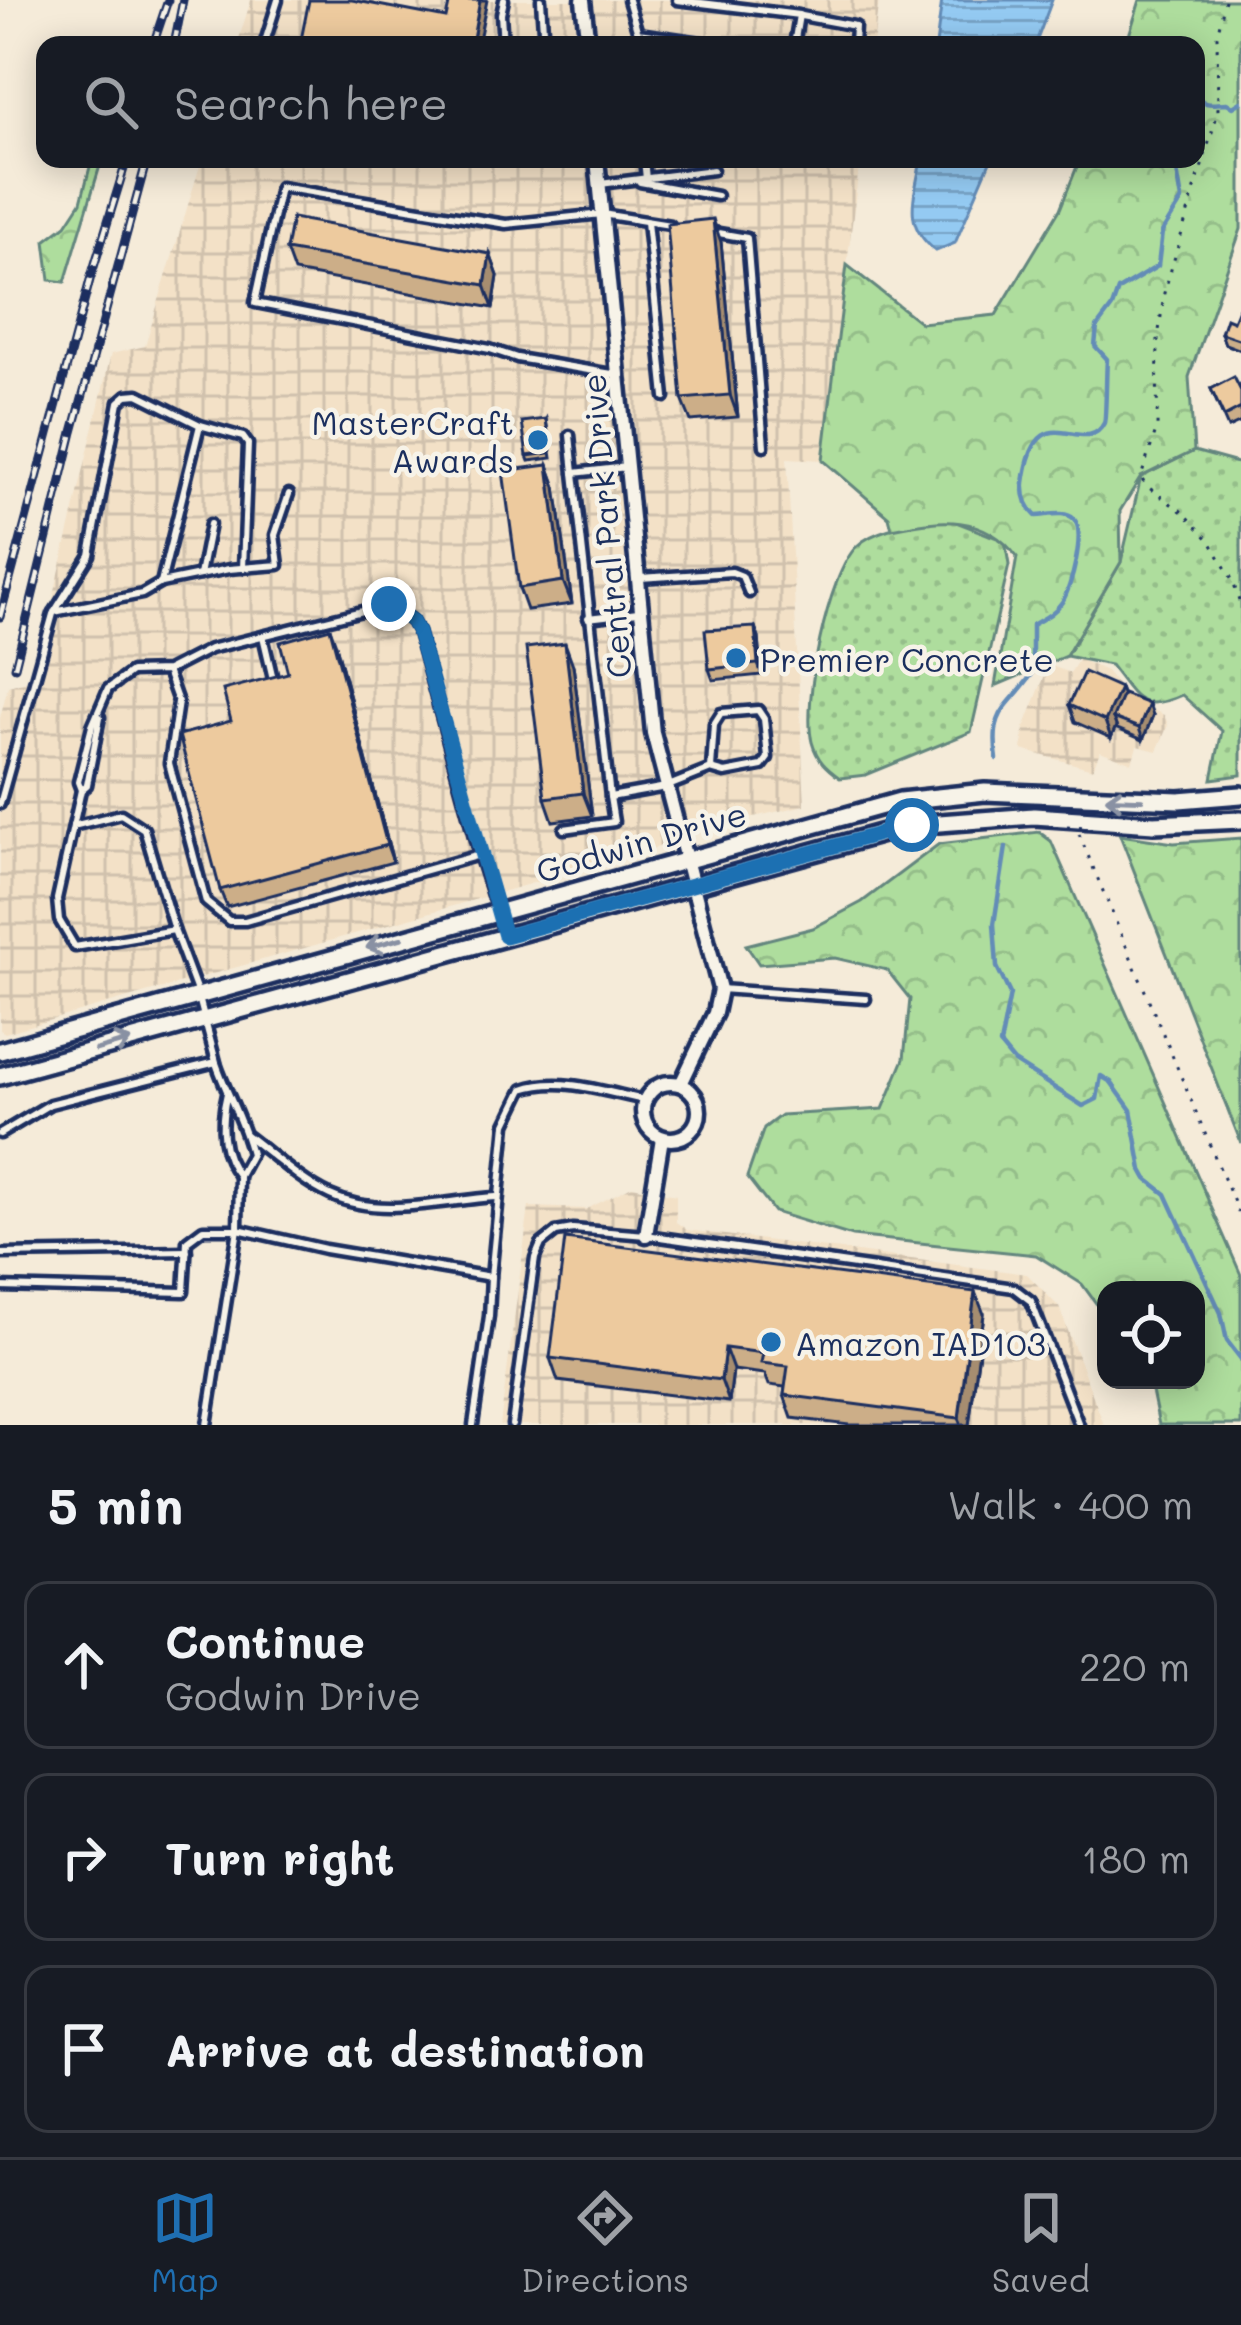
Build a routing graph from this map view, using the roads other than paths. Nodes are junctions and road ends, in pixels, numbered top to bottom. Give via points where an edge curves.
1 (278, 0) edge
2 (504, 0) edge
3 (541, 0) edge
4 (584, 0) edge
5 (628, 0) edge
6 (677, 0) edge
7 (800, 15) junction
8 (267, 36) edge
9 (502, 36) edge
10 (543, 36) edge
11 (587, 36) edge
12 (659, 36) edge
13 (796, 36) edge
14 (854, 36) edge
15 (599, 168) edge
16 (645, 168) edge
17 (713, 170) dead end
18 (646, 179) junction
19 (630, 181) junction
20 (600, 184) junction
21 (717, 196) dead end
22 (602, 214) junction
23 (647, 221) junction
24 (687, 228) edge
25 (707, 231) edge
26 (618, 375) junction
27 (665, 397) dead end
28 (200, 425) junction
29 (570, 435) dead end
30 (764, 446) dead end
31 (627, 467) junction
32 (574, 472) junction
33 (289, 494) dead end
34 (210, 524) dead end
35 (243, 568) junction
36 (200, 575) junction
37 (636, 579) junction
38 (161, 583) junction
39 (749, 593) dead end
40 (54, 612) junction
41 (639, 612) junction
42 (588, 618) junction
43 (263, 636) junction
44 (167, 671) junction
45 (277, 695) edge
46 (712, 769) junction
47 (666, 788) junction
48 (1241, 795) edge
49 (610, 797) junction
50 (0, 804) edge
51 (1241, 820) edge
52 (72, 826) junction
53 (564, 829) dead end
54 (479, 855) junction
55 (687, 859) junction
56 (694, 883) junction
57 (497, 912) junction
58 (174, 930) junction
59 (505, 936) junction
60 (720, 989) junction
61 (199, 994) junction
62 (866, 999) dead end
63 (204, 1019) junction
64 (0, 1051) edge
65 (216, 1062) junction
66 (0, 1076) edge
67 (681, 1084) junction
68 (226, 1093) junction
69 (644, 1100) junction
70 (0, 1134) edge
71 (246, 1135) junction
72 (662, 1138) junction
73 (239, 1176) junction
74 (496, 1197) junction
75 (238, 1229) junction
76 (646, 1235) junction
77 (187, 1251) junction
78 (0, 1254) edge
79 (491, 1277) junction
80 (0, 1287) edge
81 (207, 1425) edge
82 (473, 1425) edge
83 (512, 1425) edge
84 (1079, 1425) edge

1 - 8 lane
2 - 9 lane
3 - 10 lane
4 - 11 street
5 - 12 lane via 638,33
6 - 7 lane
7 - 13 lane
7 - 14 lane via 855,26
15 - 20 street, Central Park Drive
16 - 18 lane
17 - 18 lane
18 - 19 lane
19 - 20 lane
19 - 21 lane
20 - 22 street, Central Park Drive
22 - 23 lane
22 - 26 street, Central Park Drive
22 - 26 lane via 506,224 280,187 254,303
23 - 24 lane
23 - 27 lane
25 - 30 lane via 747,238
26 - 31 street, Central Park Drive
28 - 35 lane via 248,444
28 - 38 lane
28 - 40 lane via 138,394 119,402 89,555
29 - 32 lane
31 - 32 lane
31 - 37 street, Central Park Drive
32 - 42 lane
33 - 35 lane via 275,535 279,565
34 - 36 lane
35 - 36 lane
36 - 38 lane
37 - 39 lane via 722,571 742,577
37 - 41 street, Central Park Drive
38 - 40 lane
40 - 50 lane
41 - 42 lane
41 - 47 street, Central Park Drive
42 - 49 lane
43 - 44 lane
43 - 45 lane
43 - 54 lane via 389,604 412,621
44 - 52 lane via 131,672 108,689
44 - 54 lane via 178,702 169,764 206,902 229,921
46 - 46 lane via 762,766 768,758 758,710 721,713
46 - 47 lane
47 - 49 lane
47 - 55 street, Central Park Drive
48 -> 55 street, Godwin Drive via 943,795
49 - 53 lane via 614,822
51 - 56 street, Godwin Drive via 1077,824 993,816 912,825
52 - 58 lane via 121,814 144,829
52 - 58 lane via 57,899 75,947
54 - 57 lane
55 - 56 street, Central Park Drive
55 - 57 street, Godwin Drive
56 - 59 street, Godwin Drive
56 - 60 street, Central Park Drive
57 - 59 lane
57 -> 61 street, Godwin Drive
58 - 61 lane
59 - 63 street, Godwin Drive
60 - 62 lane
60 - 67 street
61 - 63 lane
61 - 64 street, Godwin Drive
63 - 65 lane
66 -> 63 street, Godwin Drive
65 - 68 lane
65 - 70 lane via 50,1104
67 - 69 street via 656,1087
67 - 72 street via 698,1105 695,1124 681,1137
68 - 71 lane
68 - 73 lane via 220,1123
69 - 72 street via 647,1126
69 - 74 lane via 563,1083 523,1089 506,1124
71 - 73 lane via 250,1154
71 - 74 lane via 342,1199 402,1208
72 - 76 street
73 - 75 lane
74 - 79 lane
75 - 77 lane via 203,1229
75 - 79 lane
75 - 81 lane
76 - 83 lane via 574,1229 541,1244
76 - 84 lane via 1014,1288 1030,1301
77 - 78 lane
77 - 80 lane via 184,1292
79 - 82 lane

